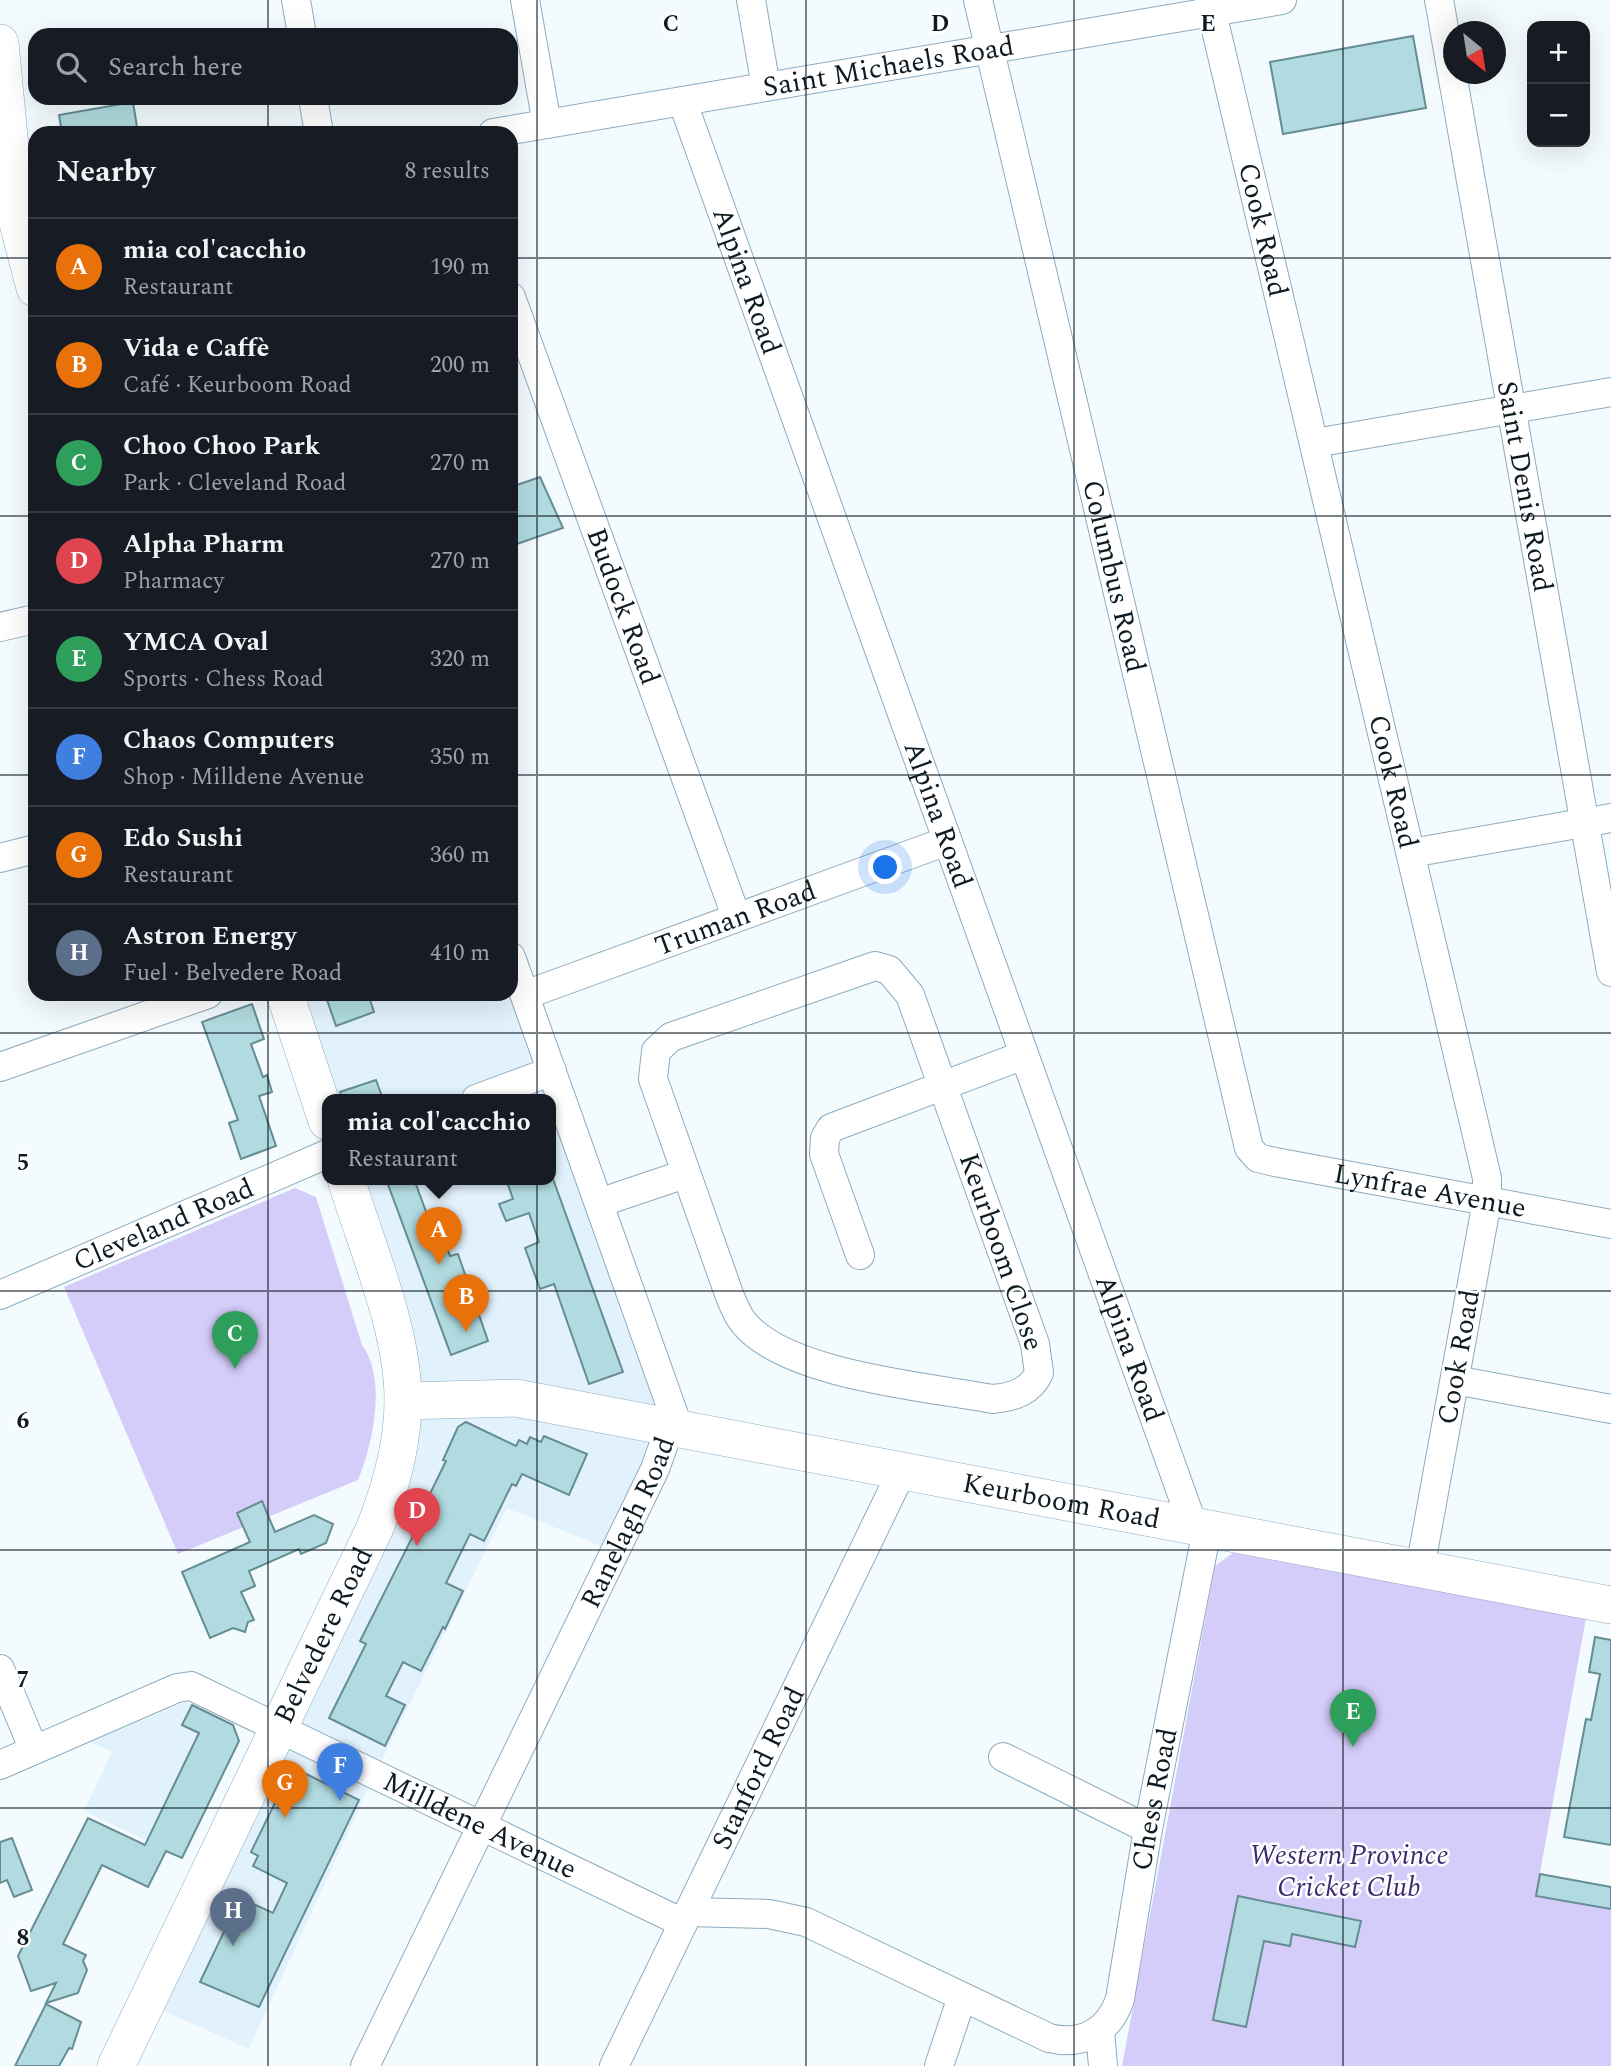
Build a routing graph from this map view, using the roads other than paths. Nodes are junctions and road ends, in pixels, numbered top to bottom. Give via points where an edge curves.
1 (296, 0) edge
2 (525, 0) edge
3 (751, 0) edge
4 (978, 0) edge
5 (1282, 0) edge
6 (1439, 0) edge
7 (1211, 6) edge
8 (301, 28) edge
9 (0, 43) edge
10 (990, 49) junction
11 (2, 80) edge
12 (766, 87) junction
13 (683, 103) junction
14 (314, 105) edge
15 (547, 124) junction
16 (318, 126) edge
17 (518, 129) edge
18 (26, 217) edge
19 (518, 316) edge
20 (1611, 392) edge
21 (1511, 410) junction
22 (1315, 443) junction
23 (28, 621) edge
24 (0, 627) edge
25 (1598, 821) edge
26 (947, 841) junction
27 (28, 851) edge
28 (1411, 853) junction
29 (0, 858) edge
30 (736, 916) junction
31 (1611, 972) edge
32 (518, 976) edge
33 (525, 995) junction
34 (188, 1001) edge
35 (287, 1001) edge
36 (1024, 1055) junction
37 (0, 1067) edge
38 (552, 1071) junction
39 (942, 1085) junction
40 (490, 1094) edge
41 (322, 1106) edge
42 (1251, 1152) joint
43 (322, 1156) edge
44 (687, 1179) junction
45 (348, 1185) edge
46 (1487, 1201) junction
47 (601, 1209) junction
48 (1611, 1224) edge
49 (860, 1255) dead end
50 (0, 1296) edge
51 (1455, 1380) junction
52 (402, 1389) junction
53 (1611, 1409) edge
54 (671, 1428) junction
55 (902, 1471) junction
56 (1200, 1529) junction
57 (1420, 1569) junction
58 (1611, 1605) edge
59 (0, 1669) edge
60 (278, 1728) junction
61 (34, 1750) junction
62 (1003, 1757) dead end
63 (0, 1765) edge
64 (481, 1827) junction
65 (1148, 1829) junction
66 (685, 1918) junction
67 (962, 1997) junction
68 (1101, 2030) junction
69 (116, 2066) edge
70 (365, 2066) edge
71 (614, 2066) edge
72 (939, 2066) edge
73 (1103, 2066) edge

1 - 8 street
2 - 15 street
3 - 12 street
4 - 10 street, Columbus Road
5 - 7 street, Saint Michaels Road
6 - 21 street, Saint Denis Road
7 - 10 street, Saint Michaels Road
7 - 22 street, Cook Road
9 - 11 main road
10 - 12 street, Saint Michaels Road
10 - 42 street, Columbus Road
11 - 18 main road
12 - 13 street, Saint Michaels Road
13 - 15 street, Saint Michaels Road
13 - 26 street, Alpina Road
14 - 16 street
15 - 17 street, Saint Michaels Road
19 - 30 street, Budock Road
20 - 21 street
21 - 22 street
21 - 25 street, Saint Denis Road
22 - 28 street, Cook Road
23 - 24 street
25 - 28 street
25 - 31 street, Saint Denis Road
26 - 30 street, Truman Road
26 - 36 street, Alpina Road
27 - 29 street
28 - 46 street, Cook Road via 1487,1178
30 - 33 street, Truman Road
32 - 33 street, Ranelagh Road
33 - 38 street, Ranelagh Road
34 - 37 street
35 - 41 main road
36 - 39 street
36 - 56 street, Alpina Road
38 - 40 street
38 - 47 street, Ranelagh Road
39 - 44 street, Keurboom Close via 905,987 889,970 875,966 682,1032 656,1051 653,1079
39 - 44 street, Keurboom Close via 1039,1362 1034,1382 1013,1396 993,1399 847,1373 772,1344 738,1315
39 - 49 street via 837,1123 827,1132 824,1154
42 - 46 street, Lynfrae Avenue via 1275,1162
43 - 50 street, Cleveland Road
44 - 47 street
45 - 52 main road, Belvedere Road via 388,1315
46 - 48 street, Lynfrae Avenue
46 - 51 street, Cook Road
47 - 54 street, Ranelagh Road via 674,1413
51 - 53 street
51 - 57 street, Cook Road
52 - 54 main road, Keurboom Road via 512,1398
52 - 60 main road, Belvedere Road via 395,1462 381,1512
54 - 55 main road, Keurboom Road
54 - 64 street, Ranelagh Road
55 - 56 main road, Keurboom Road
55 - 66 street, Stanford Road
56 - 57 main road, Keurboom Road
56 - 65 street, Chess Road
57 - 58 main road, Keurboom Road
59 - 61 street
60 - 61 street, Milldene Avenue via 185,1686
60 - 64 street, Milldene Avenue
60 - 69 main road, Belvedere Road
61 - 63 street, Milldene Avenue
62 - 65 street
64 - 66 street, Milldene Avenue
64 - 70 street, Ranelagh Road
65 - 68 street, Chess Road via 1120,1999
66 - 67 street, Milldene Avenue via 769,1914 806,1922
66 - 71 street, Stanford Road
67 - 68 street, Milldene Avenue via 1057,2040 1079,2040
67 - 72 street
68 - 73 street

